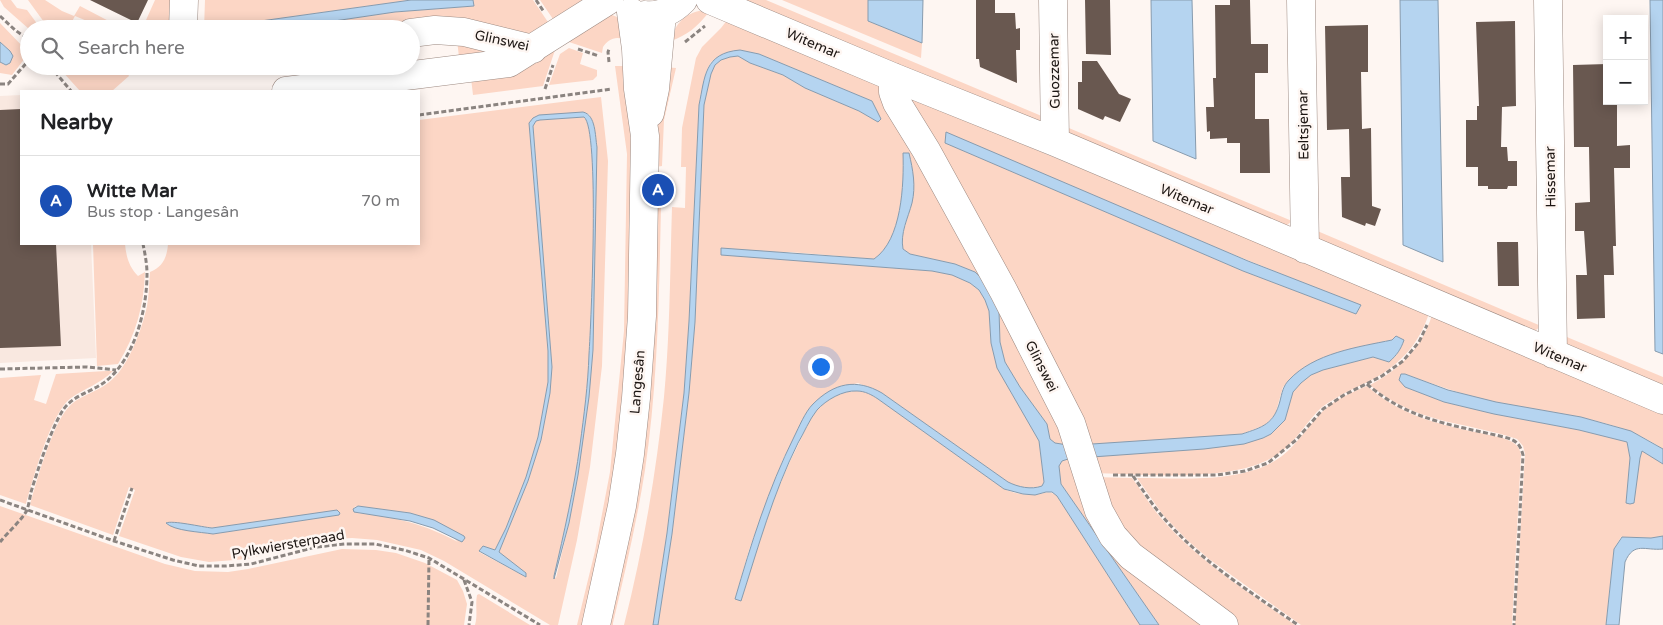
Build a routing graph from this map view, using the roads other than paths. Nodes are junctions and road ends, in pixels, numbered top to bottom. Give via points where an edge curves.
1 (184, 0) edge
2 (710, 0) edge
3 (1053, 0) edge
4 (1301, 0) edge
5 (1548, 0) edge
6 (619, 4) edge
7 (672, 7) edge
8 (183, 20) edge
9 (420, 32) edge
10 (534, 48) junction
11 (420, 74) edge
12 (413, 75) edge
13 (893, 77) junction
14 (294, 90) edge
15 (645, 136) junction
16 (1055, 142) junction
17 (1304, 249) junction
18 (1553, 354) junction
19 (1663, 400) edge
20 (596, 625) edge
21 (1224, 625) edge

1 - 8 street
2 - 13 street, Witemar
3 - 16 street, Guozzemar
4 - 17 street, Eeltsjemar
5 - 18 street, Hissemar
6 - 7 street via 646,16
6 - 10 street, Glinswei
6 - 15 street, Langesân via 636,49
7 - 15 street, Langesân
9 - 10 street, Glinswei via 464,32
10 - 11 street via 508,63
12 - 14 street
13 - 16 street, Witemar
13 - 21 street, Glinswei via 897,103 1004,290 1071,423 1099,511 1113,536 1131,556
15 - 20 street, Langesân via 642,316 636,398 622,506
16 - 17 street, Witemar
17 - 18 street, Witemar
18 - 19 street, Witemar

